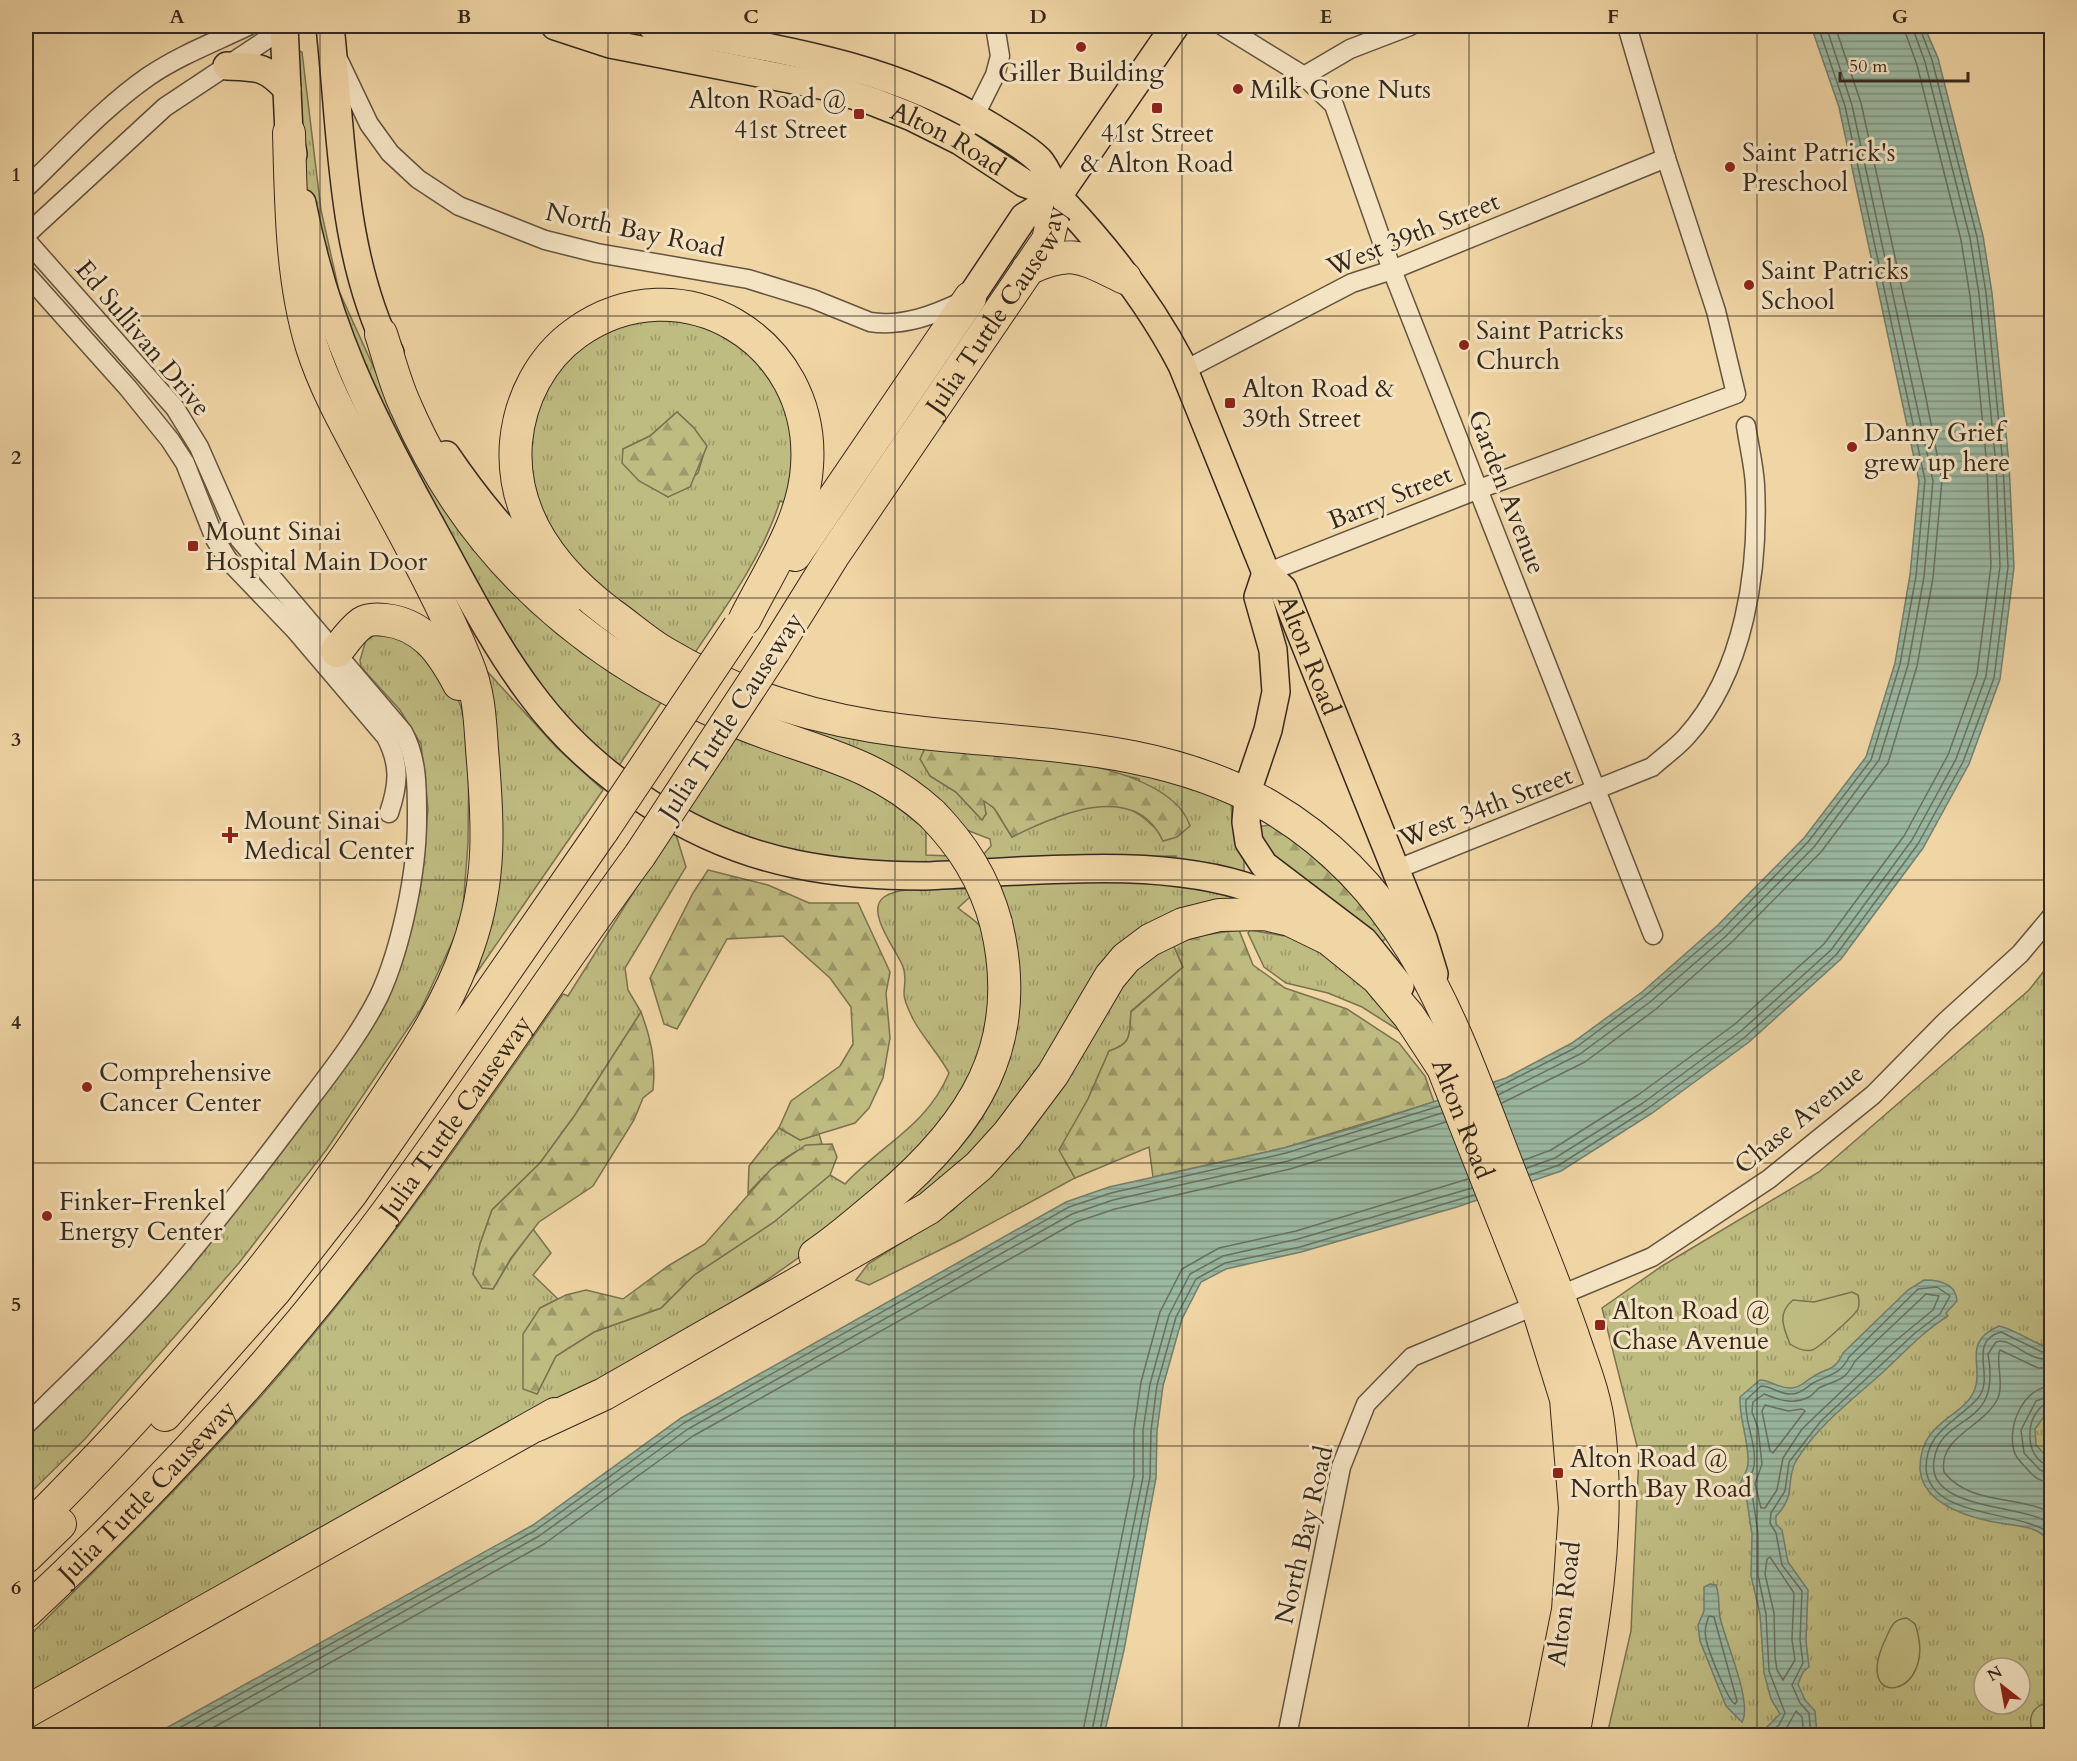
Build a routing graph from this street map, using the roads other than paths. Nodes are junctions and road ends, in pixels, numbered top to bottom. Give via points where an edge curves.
1 (248, 26) edge
2 (285, 26) edge
3 (555, 26) edge
4 (652, 26) edge
5 (995, 26) edge
6 (1175, 26) edge
7 (1223, 26) edge
8 (1410, 26) edge
9 (1627, 26) edge
10 (333, 31) edge
11 (227, 66) junction
12 (1304, 76) junction
13 (287, 89) junction
14 (976, 117) junction
15 (288, 133) junction
16 (960, 141) junction
17 (1666, 158) junction
18 (26, 188) edge
19 (1058, 196) junction
20 (26, 235) edge
21 (26, 240) edge
22 (1028, 269) junction
23 (1392, 270) junction
24 (26, 273) edge
25 (1125, 278) junction
26 (970, 298) junction
27 (381, 334) junction
28 (1185, 370) junction
29 (1746, 426) dead end
30 (1479, 489) junction
31 (1266, 573) junction
32 (742, 623) junction
33 (656, 648) junction
34 (337, 651) junction
35 (482, 749) junction
36 (1596, 791) junction
37 (1247, 795) junction
38 (389, 813) dead end
39 (1395, 870) junction
40 (2052, 916) edge
41 (1653, 935) dead end
42 (1392, 977) junction
43 (1442, 1001) junction
44 (1455, 1064) junction
45 (1549, 1302) junction
46 (26, 1425) edge
47 (537, 1425) junction
48 (26, 1531) edge
49 (26, 1557) edge
50 (26, 1612) edge
51 (26, 1712) edge
52 (1287, 1736) edge
53 (1543, 1736) edge
54 (1573, 1736) edge

1 - 18 street via 148,77
2 - 11 street
2 - 13 main road
3 - 16 main road, Alton Road via 617,46 825,86 912,117
4 - 14 main road, Alton Road via 791,50 860,68
5 - 14 street via 1000,56
6 - 19 main road
7 - 12 street, Garden Avenue
8 - 12 street via 1350,49
9 - 17 street
10 - 26 street, North Bay Road via 369,124 397,160 441,196 520,231 597,253 748,279 813,298 870,322 917,319
10 - 27 main road via 347,197 364,282
11 - 13 main road via 263,69
11 - 20 street via 165,107
12 - 23 street, Garden Avenue via 1334,105
13 - 15 main road
14 - 16 street
14 - 19 main road, Alton Road via 1040,161
15 - 35 highway via 298,282 312,347 336,405 469,666 481,708
15 - 42 main road via 326,303 351,372 381,434 513,670 571,740 633,792 687,824 735,846 824,870 887,876 1157,870 1235,883 1280,900 1327,926
16 - 19 main road, Alton Road via 1024,183
17 - 23 street, West 39th Street
17 - 30 street, Barry Street via 1716,311 1736,394
19 - 22 highway, Julia Tuttle Causeway via 1048,240
19 - 25 main road, Alton Road via 1089,229
19 - 26 main road, Julia Tuttle Causeway via 1024,217
21 - 34 street, Ed Sullivan Drive via 175,408 211,470 240,540
22 - 25 highway via 1052,259 1074,256
22 - 50 highway, Julia Tuttle Causeway, bridge via 833,556 640,855 440,1139 316,1304 159,1483
23 - 28 street, West 39th Street via 1352,283
23 - 30 street, Garden Avenue
24 - 38 street, Ed Sullivan Drive via 170,440 185,463 215,539 228,560 295,630 386,737 398,775
25 - 28 main road, Alton Road
26 - 32 highway, Julia Tuttle Causeway via 785,569
27 - 33 main road via 444,452 494,520 526,556 573,597 613,627
27 - 47 highway, bridge via 405,405 448,486 501,559 554,612 608,653 670,690 743,724 860,766 896,786 932,814 972,862 990,902 1004,964 1001,1026 989,1070 969,1111 943,1145 892,1194 824,1249 712,1322
28 - 31 main road, Alton Road
29 - 36 street, West 34th Street via 1755,485 1752,572 1738,641 1716,694 1686,737 1652,767
30 - 31 street, Barry Street
30 - 36 street, Garden Avenue
31 - 37 main road, Alton Road via 1258,597 1273,650 1276,692
31 - 39 main road, Alton Road via 1283,590
32 - 33 highway via 794,525 805,485 805,420 793,385 756,337 713,315 684,307 628,310 576,333 544,364 525,400 517,439 517,482 537,536 560,567 592,599
32 - 49 highway, Julia Tuttle Causeway, bridge via 394,1135 313,1242 192,1386 107,1478
33 - 37 highway via 734,687 825,717 909,731 1129,755 1181,768
34 - 35 highway via 354,630 369,620 395,621 420,632 440,651 464,693
34 - 46 street, Ed Sullivan Drive via 404,732 417,773 415,865 380,994 351,1041 226,1210 139,1311
35 - 48 highway via 489,835 482,895 467,950 429,1029 339,1167 271,1256 137,1415
36 - 39 street, West 34th Street
36 - 41 street, Garden Avenue
37 - 42 main road, Alton Road via 1247,836 1260,861 1358,935
37 - 43 highway via 1301,828 1359,880 1410,943
39 - 43 main road, Alton Road via 1423,938
40 - 45 street, Chase Avenue via 2020,954 1873,1095 1769,1179 1652,1257
42 - 44 main road, Alton Road
43 - 44 highway, Alton Road
44 - 45 highway, Alton Road
44 - 47 highway via 1388,989 1312,928 1283,918 1249,914 1207,917 1172,928 1150,940 1117,968 1053,1074 1019,1120 979,1166 929,1208 604,1394
45 - 52 street, North Bay Road via 1412,1357 1366,1404 1341,1467
45 - 53 highway, Alton Road via 1566,1399 1575,1508 1568,1610
45 - 54 highway, Alton Road via 1592,1390 1599,1426 1604,1508 1595,1621
47 - 51 highway

